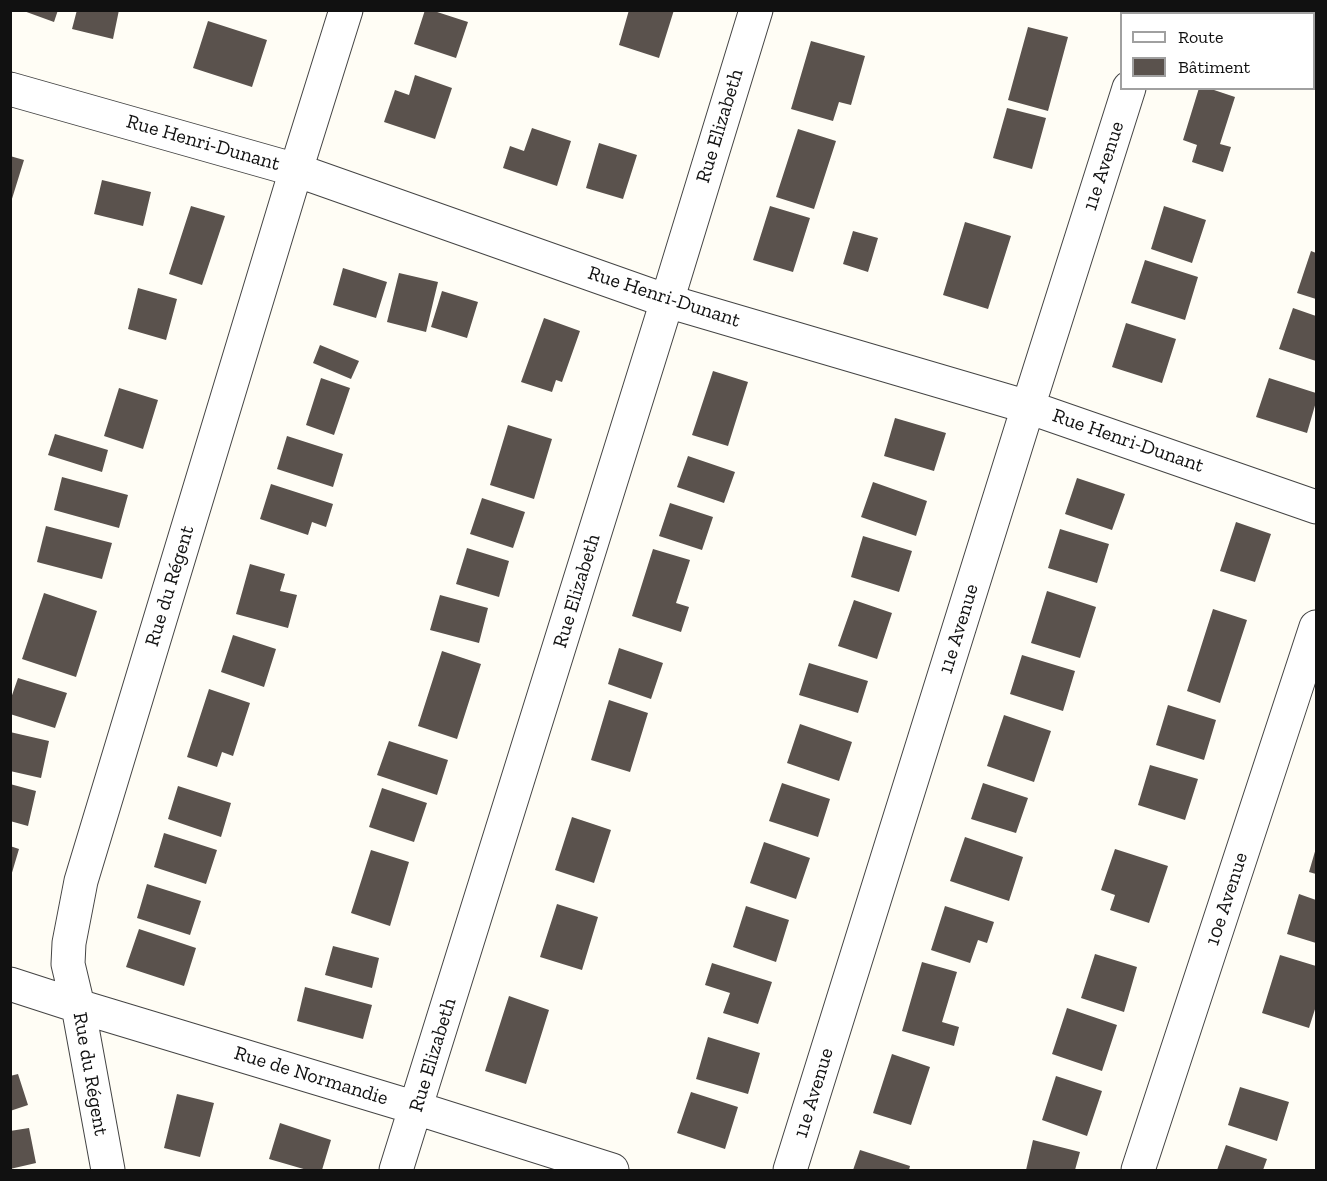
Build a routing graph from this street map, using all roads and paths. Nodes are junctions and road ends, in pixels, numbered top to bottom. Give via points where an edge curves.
1 (346, 10) edge
2 (756, 10) edge
3 (10, 89) edge
4 (1128, 90) edge
5 (296, 170) junction
6 (667, 301) junction
7 (1028, 407) junction
8 (1317, 507) edge
9 (1317, 627) edge
10 (10, 984) edge
11 (78, 1006) junction
12 (416, 1108) junction
13 (108, 1170) edge
14 (396, 1170) edge
15 (612, 1170) edge
16 (790, 1170) edge
17 (1138, 1170) edge

1 - 5 street, Rue du Régent
2 - 6 street, Rue Elizabeth
3 - 5 street, Rue Henri-Dunant
4 - 7 street, 11e Avenue
5 - 6 street, Rue Henri-Dunant
5 - 11 street, Rue du Régent via 81,881 68,964
6 - 7 street, Rue Henri-Dunant
6 - 12 street, Rue Elizabeth
7 - 8 street, Rue Henri-Dunant
7 - 16 street, 11e Avenue
9 - 17 street, 10e Avenue
10 - 11 street, Rue de Normandie
11 - 12 street, Rue de Normandie
11 - 13 street, Rue du Régent
12 - 14 street, Rue Elizabeth
12 - 15 street, Rue de Normandie

